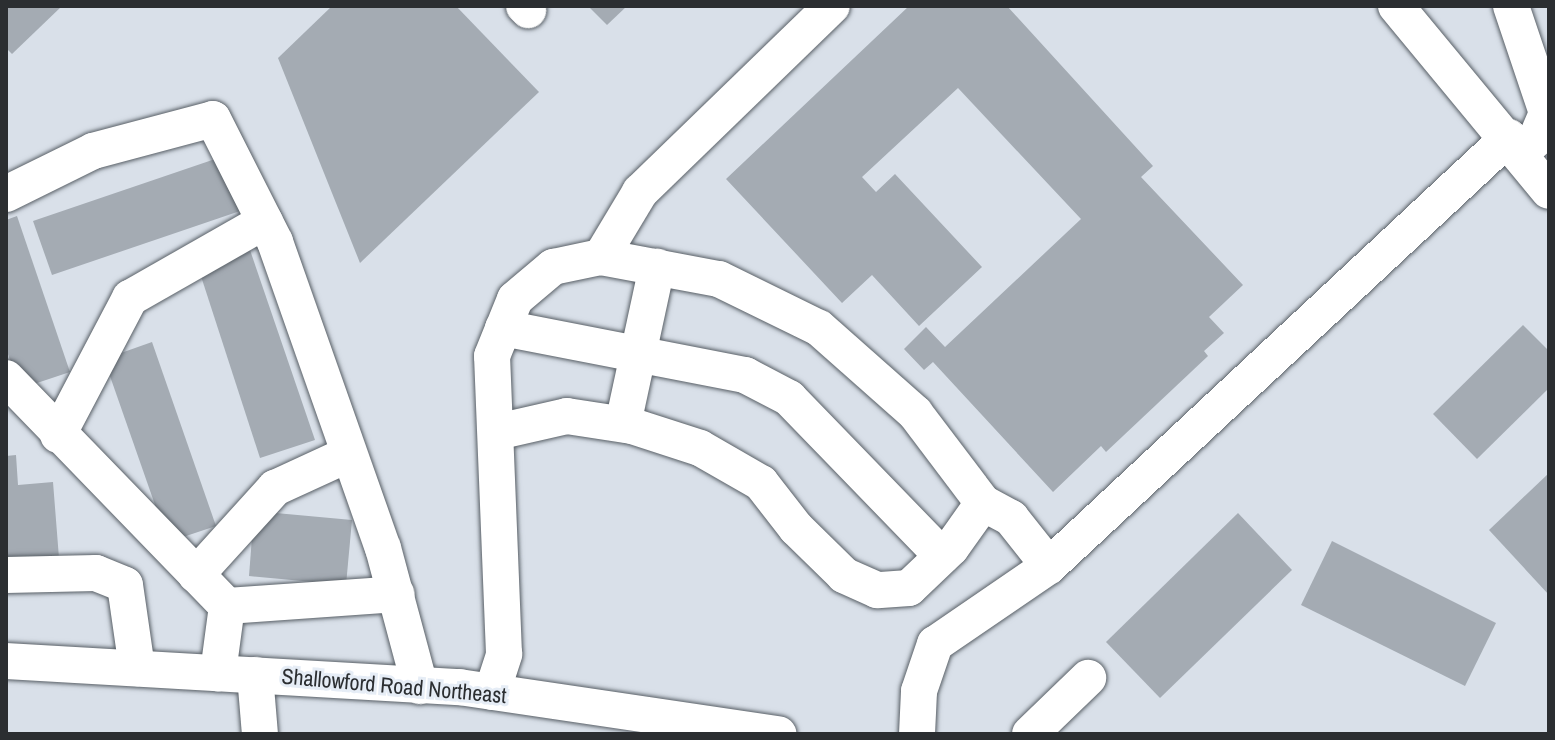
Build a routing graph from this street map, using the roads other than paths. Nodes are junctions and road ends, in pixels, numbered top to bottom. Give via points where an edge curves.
1 (832, 6) edge
2 (1396, 6) edge
3 (1511, 6) edge
4 (1547, 92) edge
5 (1515, 145) junction
6 (1549, 191) edge
7 (6, 194) edge
8 (265, 221) junction
9 (601, 257) junction
10 (657, 267) junction
11 (503, 328) junction
12 (640, 356) junction
13 (6, 378) edge
14 (623, 424) junction
15 (497, 432) junction
16 (58, 435) junction
17 (349, 454) junction
18 (983, 503) junction
19 (942, 556) junction
20 (1049, 566) junction
21 (6, 575) edge
22 (196, 575) junction
23 (397, 594) junction
24 (227, 606) junction
25 (6, 661) edge
26 (137, 668) junction
27 (218, 673) junction
28 (255, 675) junction
29 (1088, 678) dead end
30 (420, 686) junction
31 (492, 692) junction
32 (260, 734) edge
33 (779, 734) edge
34 (917, 734) edge
35 (1030, 734) edge

1 - 9 street via 640,192
2 - 5 street
3 - 4 street
4 - 5 street via 1547,113 1536,139
5 - 6 street
5 - 20 street
7 - 8 street via 93,151 213,119
8 - 16 street via 130,298
8 - 17 street
9 - 10 street
9 - 11 street via 553,267 515,299
10 - 12 street
10 - 18 street via 719,279 819,328 915,413
11 - 12 street
11 - 15 street via 492,356
12 - 14 street
12 - 19 street via 745,375 789,398
13 - 16 street
14 - 15 street via 567,416
14 - 19 street via 700,448 761,483 796,528 844,575 877,590 909,588
15 - 31 street via 504,654
16 - 22 street
17 - 22 street via 275,488
17 - 23 street
18 - 19 street
18 - 20 street via 1011,518
20 - 34 street via 935,644 919,691
21 - 26 street via 96,573 125,585
22 - 24 street
23 - 24 street
23 - 30 street
24 - 27 street
25 - 26 street, Shallowford Road Northeast
26 - 27 street, Shallowford Road Northeast
27 - 28 street, Shallowford Road Northeast
28 - 30 street, Shallowford Road Northeast
28 - 32 street
29 - 35 street
30 - 31 street, Shallowford Road Northeast
31 - 33 street, Shallowford Road Northeast

